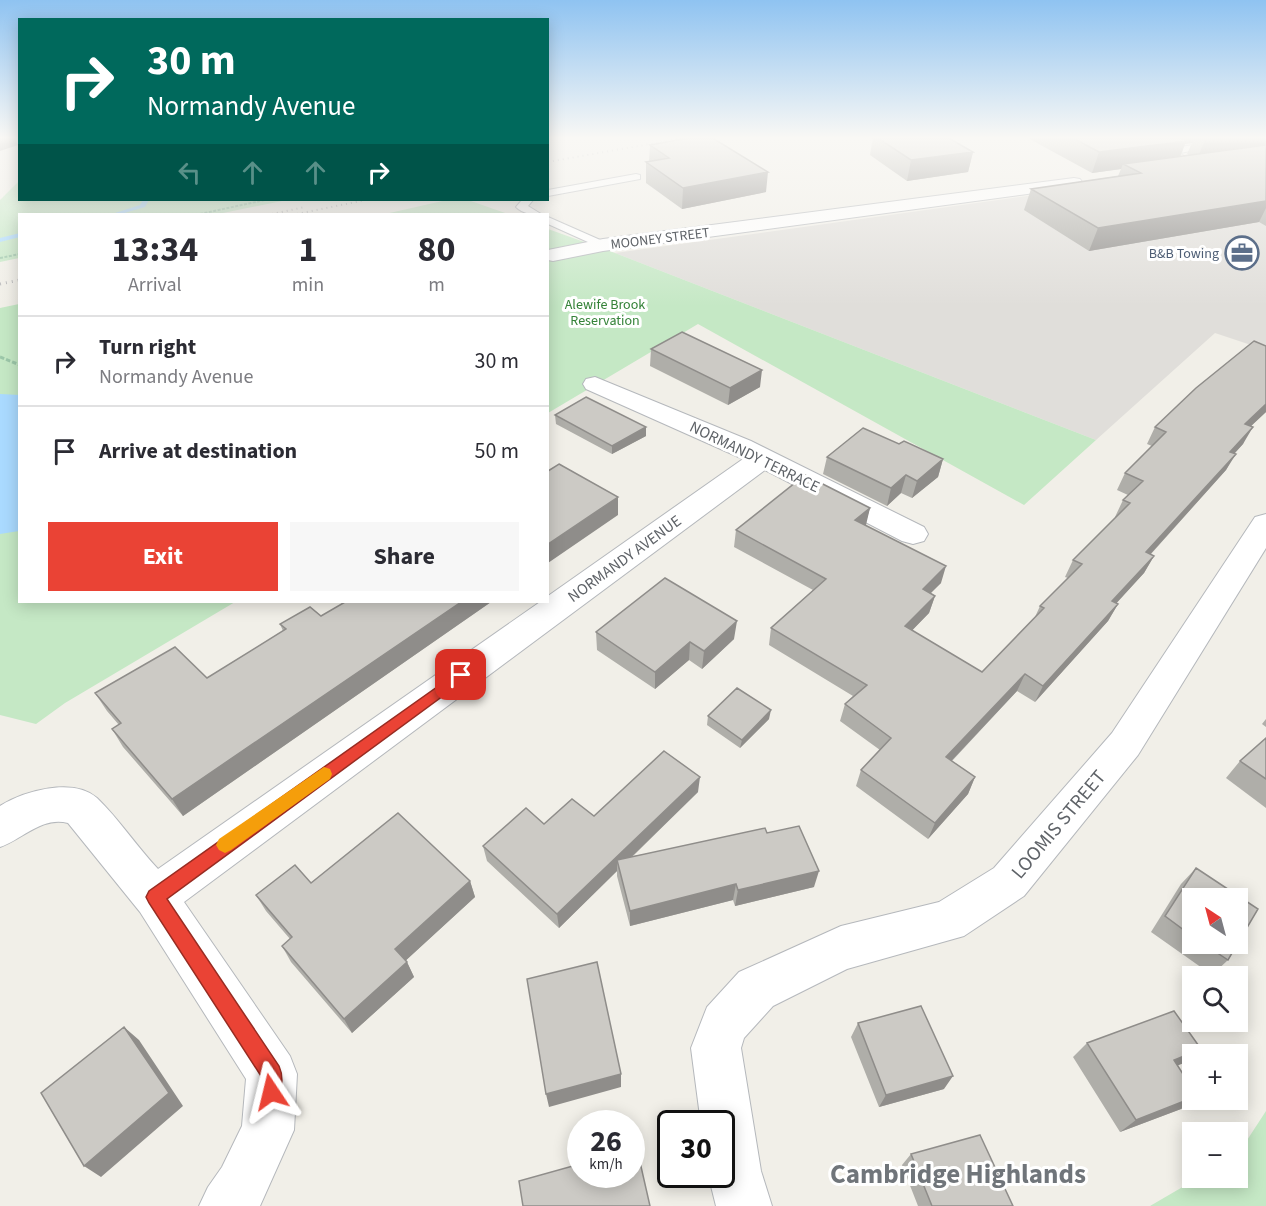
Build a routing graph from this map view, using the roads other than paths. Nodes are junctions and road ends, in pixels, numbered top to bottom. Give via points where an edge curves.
1 (995, 193) edge
2 (527, 201) edge
3 (534, 213) edge
4 (549, 220) edge
5 (603, 245) junction
6 (553, 255) dead end
7 (595, 384) dead end
8 (763, 458) junction
9 (1266, 524) edge
10 (913, 534) dead end
11 (0, 829) edge
12 (155, 897) junction
13 (227, 1206) edge
14 (744, 1206) edge

1 - 5 street, MOONEY STREET
2 - 3 lane via 521,207
4 - 5 lane
5 - 6 street, MOONEY STREET
7 - 8 street, NORMANDY TERRACE
8 - 10 street, NORMANDY TERRACE
8 - 12 street, NORMANDY AVENUE
9 - 14 street, LOOMIS STREET via 1125,744 1009,882 948,921 841,948 756,989 724,1024 716,1048 734,1171
11 - 12 street via 25,812 58,803 81,809
12 - 13 street via 272,1074 268,1130

